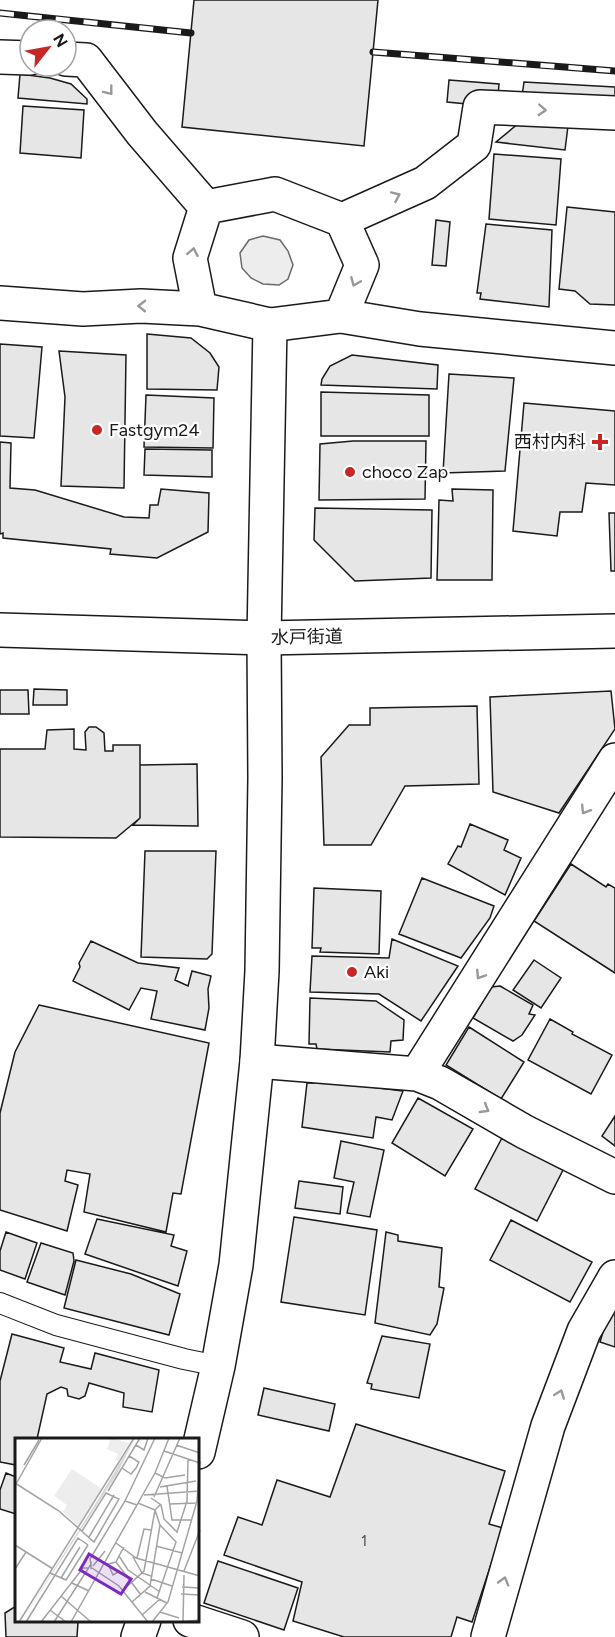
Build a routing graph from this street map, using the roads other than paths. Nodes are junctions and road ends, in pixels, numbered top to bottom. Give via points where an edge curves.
1 (0, 57) edge
2 (18, 58) edge
3 (78, 60) edge
4 (615, 114) edge
5 (206, 207) junction
6 (342, 220) junction
7 (0, 303) edge
8 (200, 309) junction
9 (341, 316) junction
10 (270, 325) junction
11 (615, 348) edge
12 (0, 630) edge
13 (615, 631) edge
14 (264, 638) junction
15 (615, 760) edge
16 (257, 1061) junction
17 (417, 1074) junction
18 (615, 1177) edge
19 (615, 1277) edge
20 (0, 1303) edge
21 (218, 1366) junction
22 (200, 1443) edge
23 (143, 1622) edge
24 (196, 1622) edge
25 (138, 1637) edge
26 (242, 1637) edge
27 (488, 1637) edge

1 - 2 main road
3 -> 5 main road via 86,60
6 -> 4 main road via 425,183 452,164 474,145 480,107
5 - 6 main road via 275,194
8 -> 5 main road via 190,258
6 -> 9 main road via 362,265
8 -> 7 main road via 83,309
8 - 10 main road
9 - 10 main road
9 - 11 main road
10 - 14 main road
12 - 14 main road, 水戸街道
13 - 14 main road, 水戸街道
14 - 16 main road via 262,971
15 -> 17 main road
16 - 17 main road
16 - 21 main road via 236,1265
17 -> 18 main road
27 -> 19 main road via 548,1426 584,1331
20 - 21 lane via 56,1325
21 - 22 main road
23 - 25 main road
24 - 26 main road

